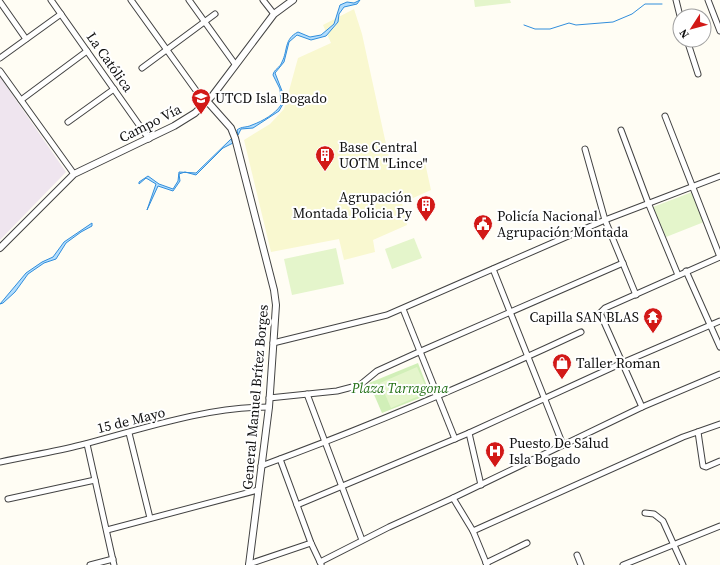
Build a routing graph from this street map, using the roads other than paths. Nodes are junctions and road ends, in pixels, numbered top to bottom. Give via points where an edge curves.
1 (51, 0) edge
2 (131, 0) edge
3 (189, 0) edge
4 (263, 0) edge
5 (293, 0) edge
6 (708, 0) edge
7 (0, 2) edge
8 (61, 14) junction
9 (215, 14) dead end
10 (274, 14) junction
11 (204, 22) junction
12 (720, 31) edge
13 (26, 39) junction
14 (690, 48) edge
15 (167, 50) junction
16 (87, 51) junction
17 (0, 58) edge
18 (235, 64) junction
19 (142, 68) dead end
20 (0, 71) edge
21 (698, 74) dead end
22 (114, 89) junction
23 (21, 100) junction
24 (206, 102) junction
25 (665, 116) dead end
26 (68, 122) dead end
27 (621, 130) dead end
28 (149, 138) junction
29 (585, 149) dead end
30 (74, 174) junction
31 (720, 176) edge
32 (693, 187) junction
33 (649, 205) junction
34 (605, 220) junction
35 (0, 248) edge
36 (720, 257) edge
37 (623, 263) junction
38 (492, 269) junction
39 (686, 271) junction
40 (678, 275) junction
41 (636, 295) junction
42 (403, 308) junction
43 (510, 313) junction
44 (720, 321) edge
45 (712, 325) junction
46 (581, 332) dead end
47 (273, 343) junction
48 (720, 347) edge
49 (421, 351) junction
50 (527, 357) junction
51 (622, 363) junction
52 (720, 374) edge
53 (306, 394) junction
54 (438, 396) junction
55 (269, 398) junction
56 (545, 398) junction
57 (269, 407) junction
58 (642, 407) junction
59 (720, 424) edge
60 (698, 432) junction
61 (129, 433) junction
62 (469, 433) junction
63 (455, 439) junction
64 (326, 442) junction
65 (87, 444) junction
66 (563, 445) junction
67 (280, 459) junction
68 (720, 461) edge
69 (0, 462) edge
70 (261, 466) junction
71 (95, 480) junction
72 (481, 485) junction
73 (343, 486) junction
74 (258, 490) junction
75 (453, 498) junction
76 (8, 499) dead end
77 (297, 505) junction
78 (645, 513) dead end
79 (150, 518) junction
80 (720, 526) edge
81 (107, 530) junction
82 (473, 532) junction
83 (362, 540) junction
84 (311, 543) junction
85 (527, 543) dead end
86 (675, 544) junction
87 (577, 555) dead end
88 (113, 559) junction
89 (321, 564) edge
90 (487, 564) edge
91 (90, 565) edge
92 (114, 565) edge
93 (249, 565) edge
94 (581, 565) edge
95 (623, 565) edge
96 (683, 565) edge

1 - 8 street, La Católica
2 - 15 street
3 - 11 street
4 - 10 street
5 - 10 street, Campo Vía
6 - 12 street
7 - 13 street
8 - 13 street
8 - 16 street, La Católica
9 - 11 street
10 - 18 street, Campo Vía
11 - 15 street
11 - 18 street
13 - 17 street
14 - 21 street
15 - 19 street
15 - 24 street
16 - 22 street, La Católica
16 - 23 street
18 - 24 street, Campo Vía
20 - 23 street
22 - 26 street
22 - 28 street, La Católica
23 - 30 street
24 - 28 street, Campo Vía via 189,118
24 - 47 street, General Manuel Brítez Borges via 231,128 238,147 274,290 276,305
25 - 32 street
27 - 33 street
28 - 30 street, Campo Vía
29 - 34 street
30 - 35 street, Campo Vía
31 - 32 street
32 - 33 street
32 - 36 street
33 - 34 street
33 - 40 street
34 - 37 street
34 - 38 street
36 - 39 street
37 - 41 street
37 - 43 street
38 - 42 street
38 - 43 street
39 - 40 street
39 - 45 street
40 - 41 street
41 - 51 street via 600,313
42 - 47 street via 387,315
42 - 49 street
43 - 49 street
43 - 50 street
44 - 45 street
45 - 48 street
45 - 51 street
46 - 50 street
47 - 55 street, General Manuel Brítez Borges
49 - 53 street via 377,371 360,385 337,391
49 - 54 street
50 - 54 street
50 - 56 street
51 - 56 street
51 - 58 street
52 - 58 street
53 - 55 street
53 - 64 street
54 - 63 street
54 - 64 street
55 - 57 street, General Manuel Brítez Borges
56 - 62 street
56 - 66 street
57 - 61 street, 15 de Mayo via 212,412
57 - 70 street, General Manuel Brítez Borges
58 - 66 street
59 - 60 street
60 - 68 street via 703,466
60 - 82 street
61 - 65 street, 15 de Mayo
61 - 79 street
62 - 63 street
62 - 72 street
63 - 73 street
64 - 67 street
64 - 73 street
65 - 69 street, 15 de Mayo
65 - 71 street
66 - 72 street
67 - 70 street
67 - 77 street
70 - 74 street, General Manuel Brítez Borges
71 - 76 street
71 - 81 street
72 - 75 street
73 - 77 street
73 - 83 street
74 - 79 street
74 - 93 street, General Manuel Brítez Borges
75 - 82 street
75 - 83 street
77 - 84 street
78 - 86 street via 661,518
79 - 81 street
80 - 86 street
81 - 88 street
82 - 90 street
83 - 89 street
84 - 89 street
84 - 93 street
85 - 90 street
86 - 95 street
86 - 96 street
87 - 94 street
88 - 91 street
88 - 92 street

